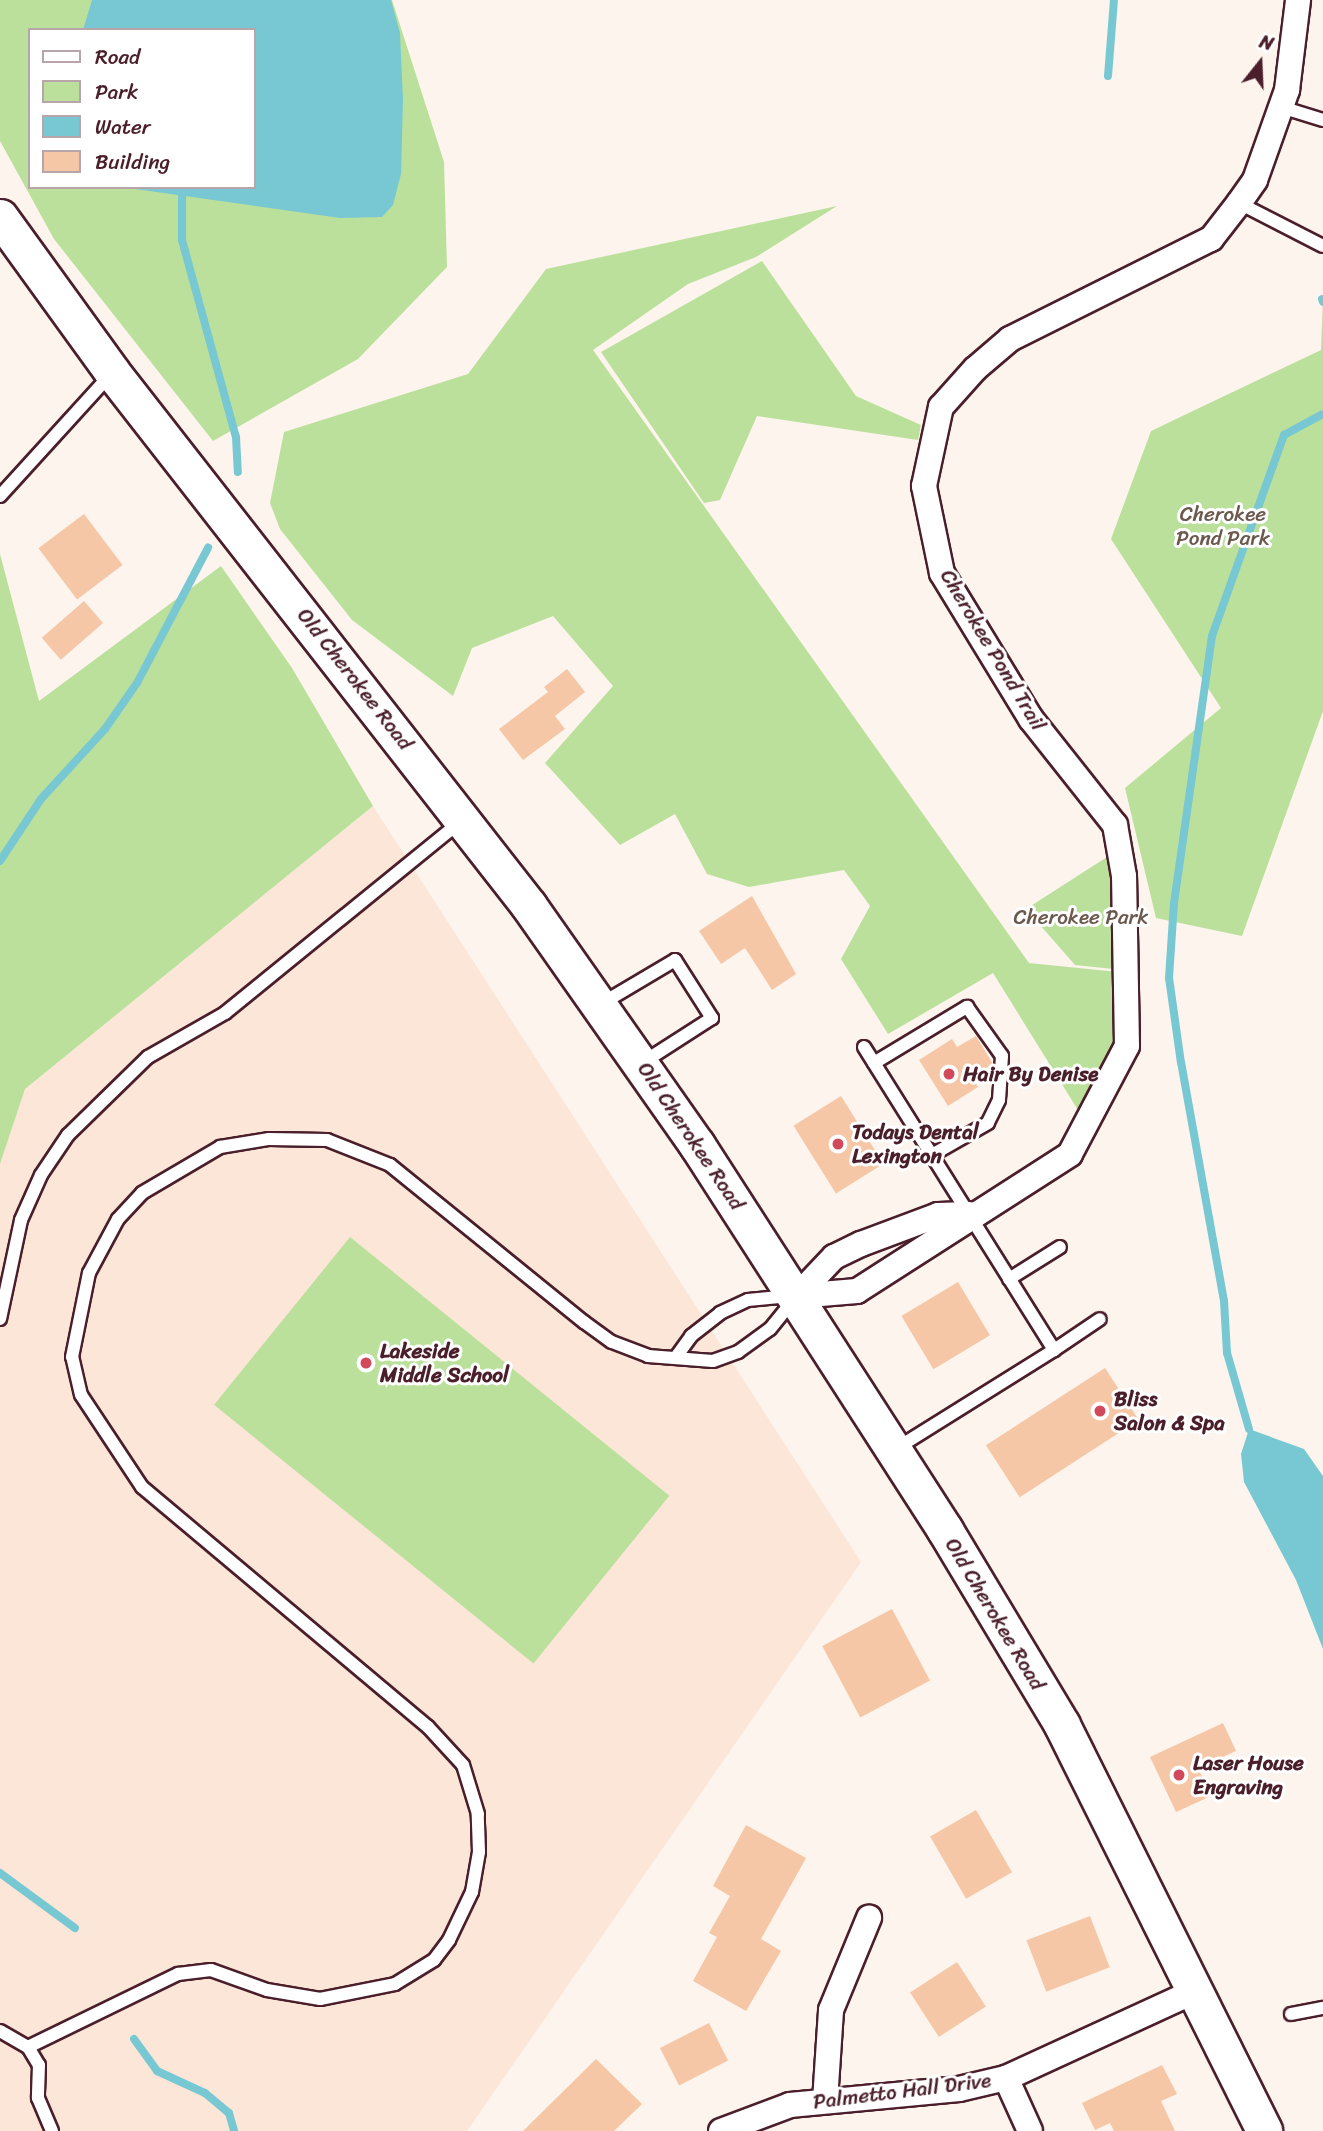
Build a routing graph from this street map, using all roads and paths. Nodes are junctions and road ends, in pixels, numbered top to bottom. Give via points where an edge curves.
1 (1298, 0) edge
2 (1281, 107) junction
3 (1323, 120) edge
4 (1239, 203) junction
5 (0, 217) edge
6 (1323, 246) edge
7 (112, 372) junction
8 (0, 496) edge
9 (463, 820) junction
10 (600, 1004) junction
11 (864, 1047) dead end
12 (642, 1063) junction
13 (874, 1063) junction
14 (932, 1155) junction
15 (969, 1214) junction
16 (1060, 1247) dead end
17 (1009, 1279) junction
18 (797, 1296) junction
19 (1100, 1319) dead end
20 (0, 1320) edge
21 (1054, 1350) junction
22 (676, 1357) junction
23 (894, 1450) junction
24 (869, 1918) dead end
25 (1195, 1991) junction
26 (1323, 2008) edge
27 (1291, 2014) dead end
28 (0, 2031) edge
29 (28, 2047) junction
30 (1006, 2078) junction
31 (825, 2101) junction
32 (52, 2131) edge
33 (721, 2131) edge
34 (1030, 2131) edge
35 (1264, 2131) edge

1 - 2 street, Cherokee Pond Trail
2 - 3 lane
2 - 4 street, Cherokee Pond Trail via 1255,180
4 - 6 lane
4 - 15 street, Cherokee Pond Trail via 1211,239 1010,339 941,407 924,486 942,573 1031,719 1115,825 1129,993 1127,1046 1070,1154
5 - 7 street, Old Cherokee Road
7 - 8 lane
7 - 9 street, Old Cherokee Road
9 - 10 street, Old Cherokee Road
9 - 20 lane via 225,1013 149,1058 68,1135 41,1175 22,1220
10 - 12 street, Old Cherokee Road
10 - 12 lane via 675,960 712,1018
11 - 13 lane
12 - 18 street, Old Cherokee Road
13 - 14 lane
13 - 14 lane via 967,1007 1002,1056 999,1100 988,1123
14 - 15 lane
15 - 17 lane
15 - 18 street, Cherokee Pond Trail via 857,1291
15 - 18 street, Cherokee Pond Trail via 937,1215 861,1244 834,1257
16 - 17 lane
17 - 21 lane
18 - 22 lane via 748,1300 720,1313 691,1336
18 - 22 lane via 770,1329 738,1352 713,1360
18 - 23 street, Old Cherokee Road
19 - 21 lane
21 - 23 lane
22 - 29 lane via 648,1356 612,1342 390,1165 350,1146 302,1137 241,1142 220,1147 142,1193 118,1219 89,1273 72,1357 81,1395 142,1488 417,1718 463,1765 478,1814 479,1852 472,1892 449,1940 434,1960 404,1980 349,1997 320,1999 267,1990 211,1970 178,1974
23 - 25 street, Old Cherokee Road via 1062,1725
24 - 31 street via 831,2010
25 - 30 street, Palmetto Hall Drive
25 - 35 street, Old Cherokee Road
26 - 27 lane
28 - 29 lane
29 - 32 lane via 39,2065 38,2098
30 - 31 street, Palmetto Hall Drive via 959,2089
30 - 34 street
31 - 33 street, Palmetto Hall Drive via 755,2114

